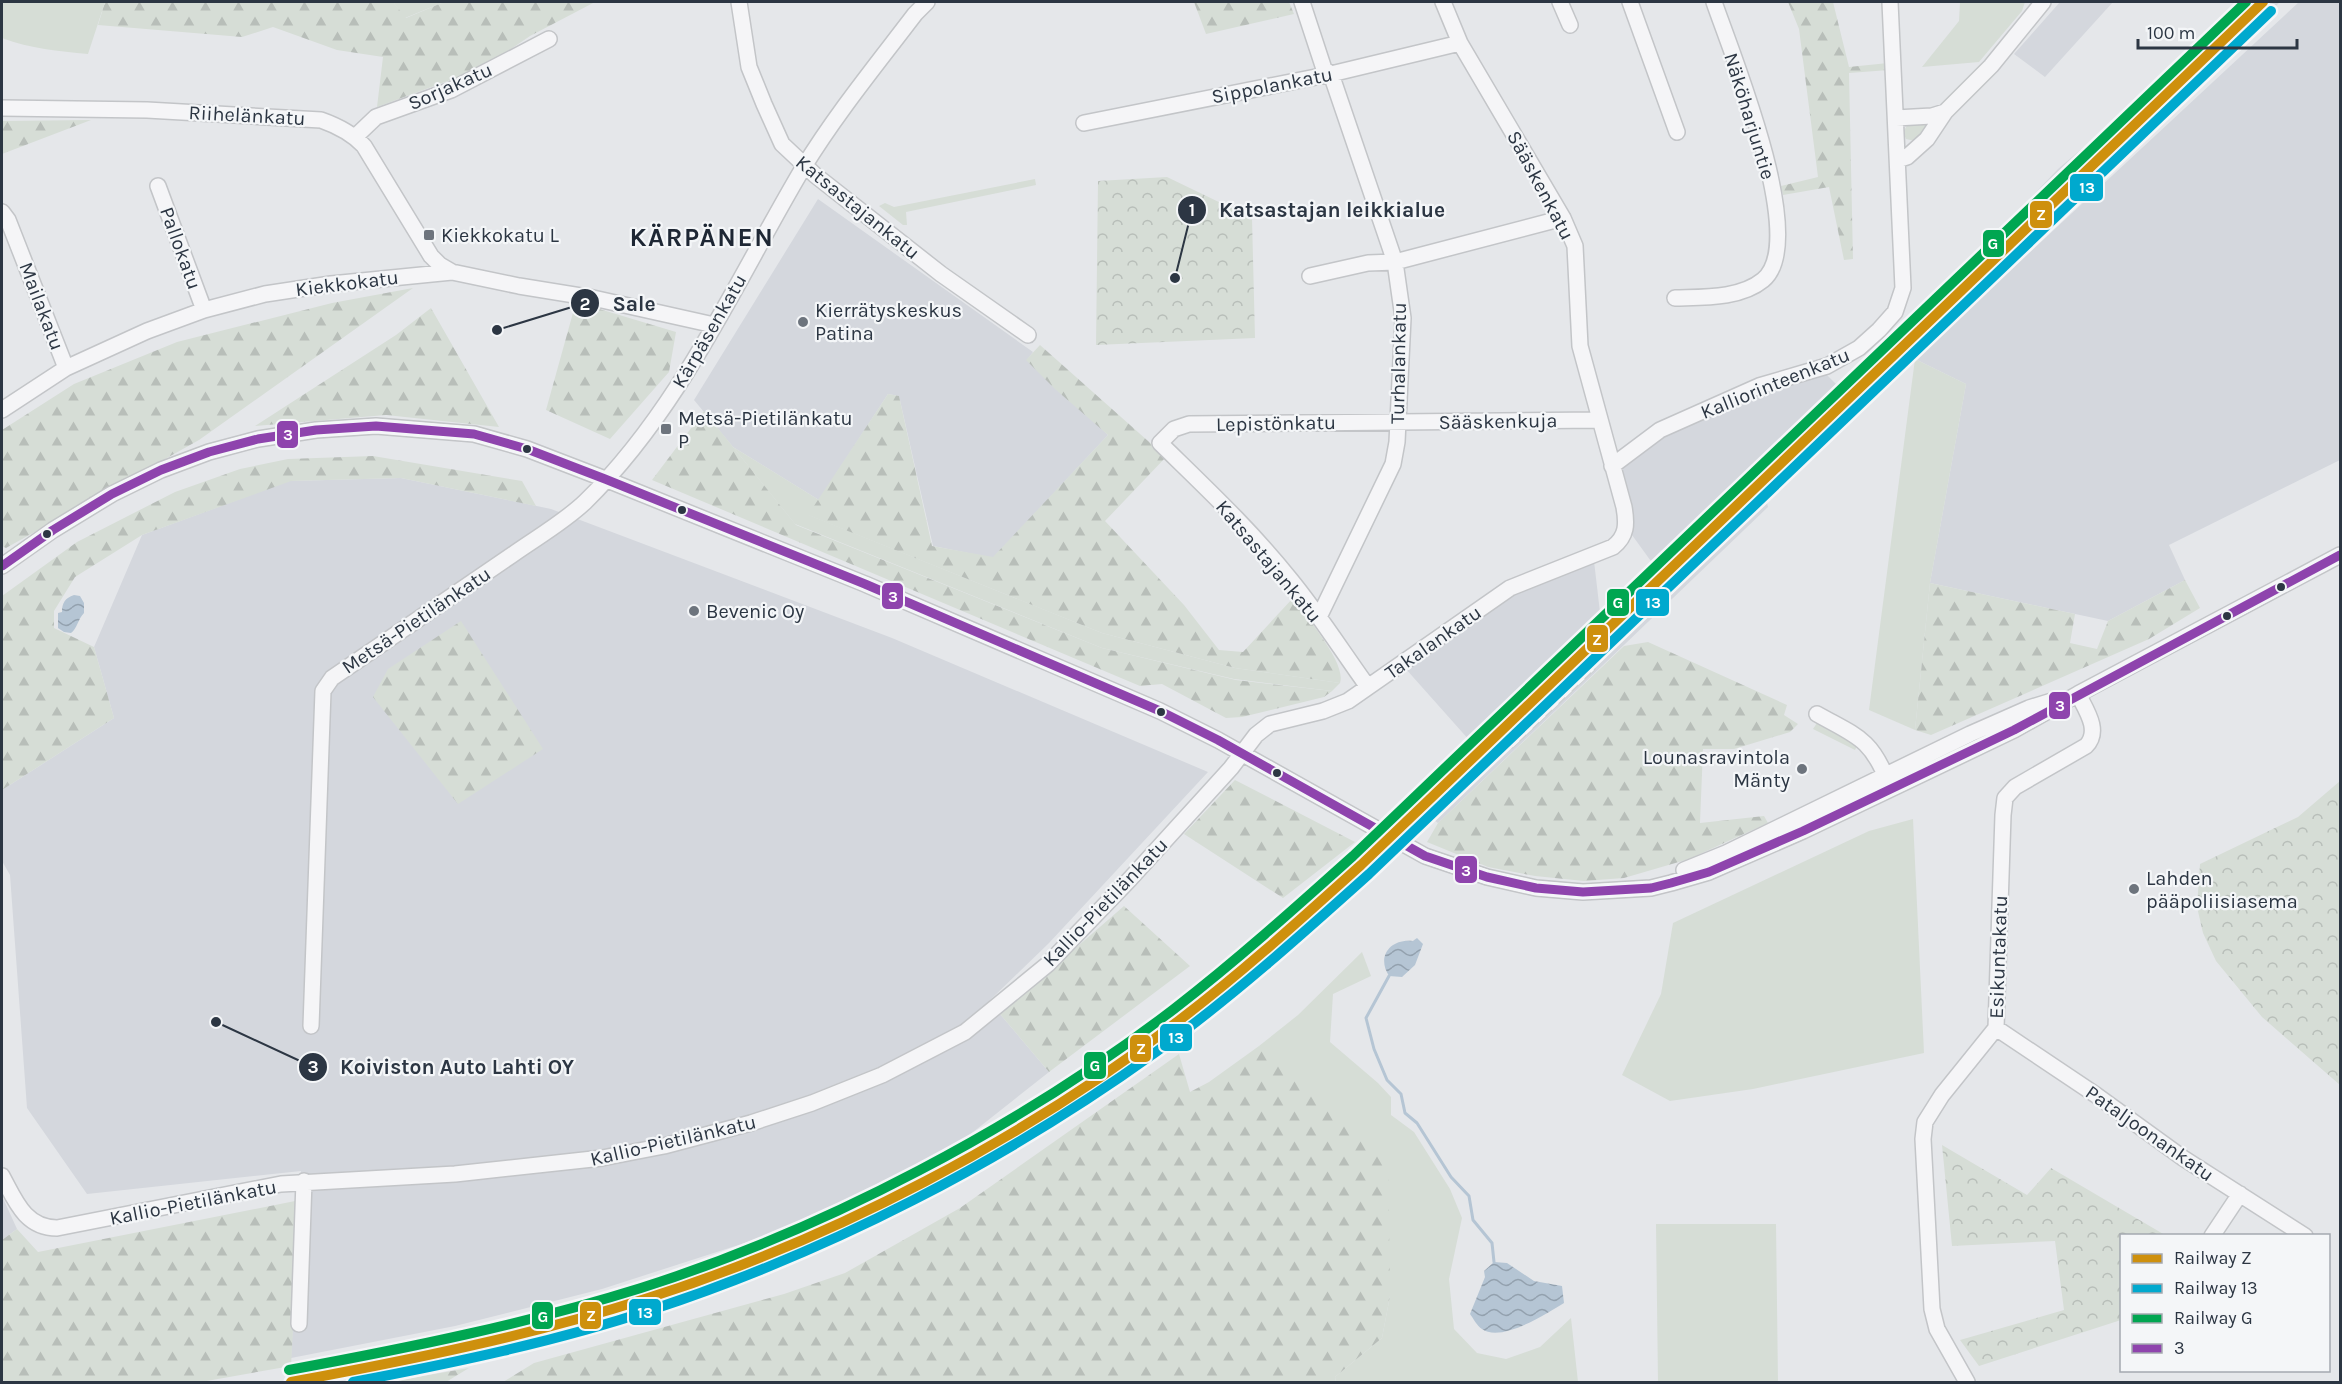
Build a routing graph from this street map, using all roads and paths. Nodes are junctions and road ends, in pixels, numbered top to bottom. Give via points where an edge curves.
1 (739, 2) edge
2 (927, 2) edge
3 (1302, 2) edge
4 (1443, 2) edge
5 (1560, 2) edge
6 (1630, 2) edge
7 (1714, 2) edge
8 (1890, 2) edge
9 (2043, 2) edge
10 (1569, 25) dead end
11 (549, 39) dead end
12 (1460, 43) junction
13 (1331, 74) junction
14 (2, 108) edge
15 (1945, 112) junction
16 (1896, 118) junction
17 (1084, 123) dead end
18 (1677, 132) dead end
19 (355, 136) junction
20 (1899, 160) junction
21 (805, 166) junction
22 (159, 186) dead end
23 (2, 212) edge
24 (1563, 218) junction
25 (1395, 262) junction
26 (453, 272) junction
27 (1310, 276) dead end
28 (1675, 298) dead end
29 (204, 310) junction
30 (714, 325) junction
31 (1028, 335) dead end
32 (66, 368) junction
33 (2, 410) edge
34 (1598, 420) junction
35 (1398, 422) junction
36 (1160, 443) joint
37 (1612, 466) junction
38 (605, 478) junction
39 (1626, 531) joint
40 (2340, 555) edge
41 (2, 566) edge
42 (1319, 617) junction
43 (1368, 687) junction
44 (2078, 693) junction
45 (1817, 714) dead end
46 (1243, 753) junction
47 (1888, 781) junction
48 (311, 1026) dead end
49 (1996, 1028) junction
50 (2, 1176) edge
51 (304, 1181) junction
52 (2240, 1194) junction
53 (2213, 1234) edge
54 (2303, 1234) edge
55 (299, 1324) dead end
56 (1967, 1383) edge

1 - 21 street, Katsastajankatu via 749,66 764,104 782,144
2 - 21 street, Kärpäsenkatu via 863,83
3 - 13 street, Turhalankatu via 1324,69
4 - 12 street, Sääskenkatu
5 - 10 street
6 - 18 street
7 - 28 street, Näköharjuntie via 1769,167 1779,230 1772,270 1763,281 1742,291
8 - 16 street, Kalliorinteenkatu
9 - 15 street via 1991,66
11 - 19 street, Sorjakatu via 451,90 376,117
12 - 13 street, Sippolankatu
12 - 24 street, Sääskenkatu
13 - 17 street, Sippolankatu
13 - 25 street, Turhalankatu
14 - 19 street, Riihelänkatu via 303,117 338,126
15 - 16 street
15 - 20 street via 1927,139
16 - 20 street, Kalliorinteenkatu
19 - 26 street, Riihelänkatu via 431,256
20 - 37 street, Kalliorinteenkatu via 1903,288 1895,312 1879,330 1859,348 1827,366 1759,386 1660,430
21 - 30 street, Kärpäsenkatu
21 - 31 street, Katsastajankatu via 940,274
22 - 29 street, Pallokatu
23 - 32 street, Mailakatu via 9,220
24 - 25 street
24 - 34 street, Sääskenkatu via 1575,246 1580,346
25 - 27 street via 1368,263
25 - 35 street, Turhalankatu via 1403,318
26 - 29 street, Kiekkokatu via 320,285
26 - 30 street, Kiekkokatu
29 - 32 street, Kiekkokatu
30 - 38 street, Kärpäsenkatu via 670,397
32 - 33 street, Kiekkokatu
34 - 35 street, Sääskenkuja
34 - 37 street, Sääskenkatu
35 - 36 street, Lepistönkatu via 1189,424 1174,429
35 - 42 street, Turhalankatu via 1393,464
36 - 42 street, Katsastajankatu via 1232,512
37 - 39 street, Sääskenkatu via 1624,507
38 - 41 street via 474,434 376,426 316,430 258,439 161,470 92,506
38 - 46 street via 931,612 1160,711
38 - 48 street, Metsä-Pietilänkatu via 585,502 332,678 323,691
39 - 43 street, Takalankatu via 1613,547 1510,588
40 - 44 street
42 - 43 street, Katsastajankatu
43 - 46 street, Takalankatu via 1323,711 1270,724
44 - 47 street via 2029,708
44 - 49 street, Esikuntakatu via 2094,733 2091,741 2015,787 2005,798
45 - 47 street via 1863,740 1881,763
46 - 47 street via 1425,856 1487,877 1536,888 1583,892 1614,891 1679,873
46 - 51 street, Kallio-Pietilänkatu via 1048,964 965,1032 882,1075 751,1123 602,1158 455,1174
49 - 52 street, Pataljoonankatu
49 - 56 street, Esikuntakatu via 1942,1095 1925,1122 1923,1139 1932,1309 1937,1329
50 - 51 street, Kallio-Pietilänkatu via 26,1218 46,1228
51 - 55 street
52 - 53 street
52 - 54 street, Pataljoonankatu

